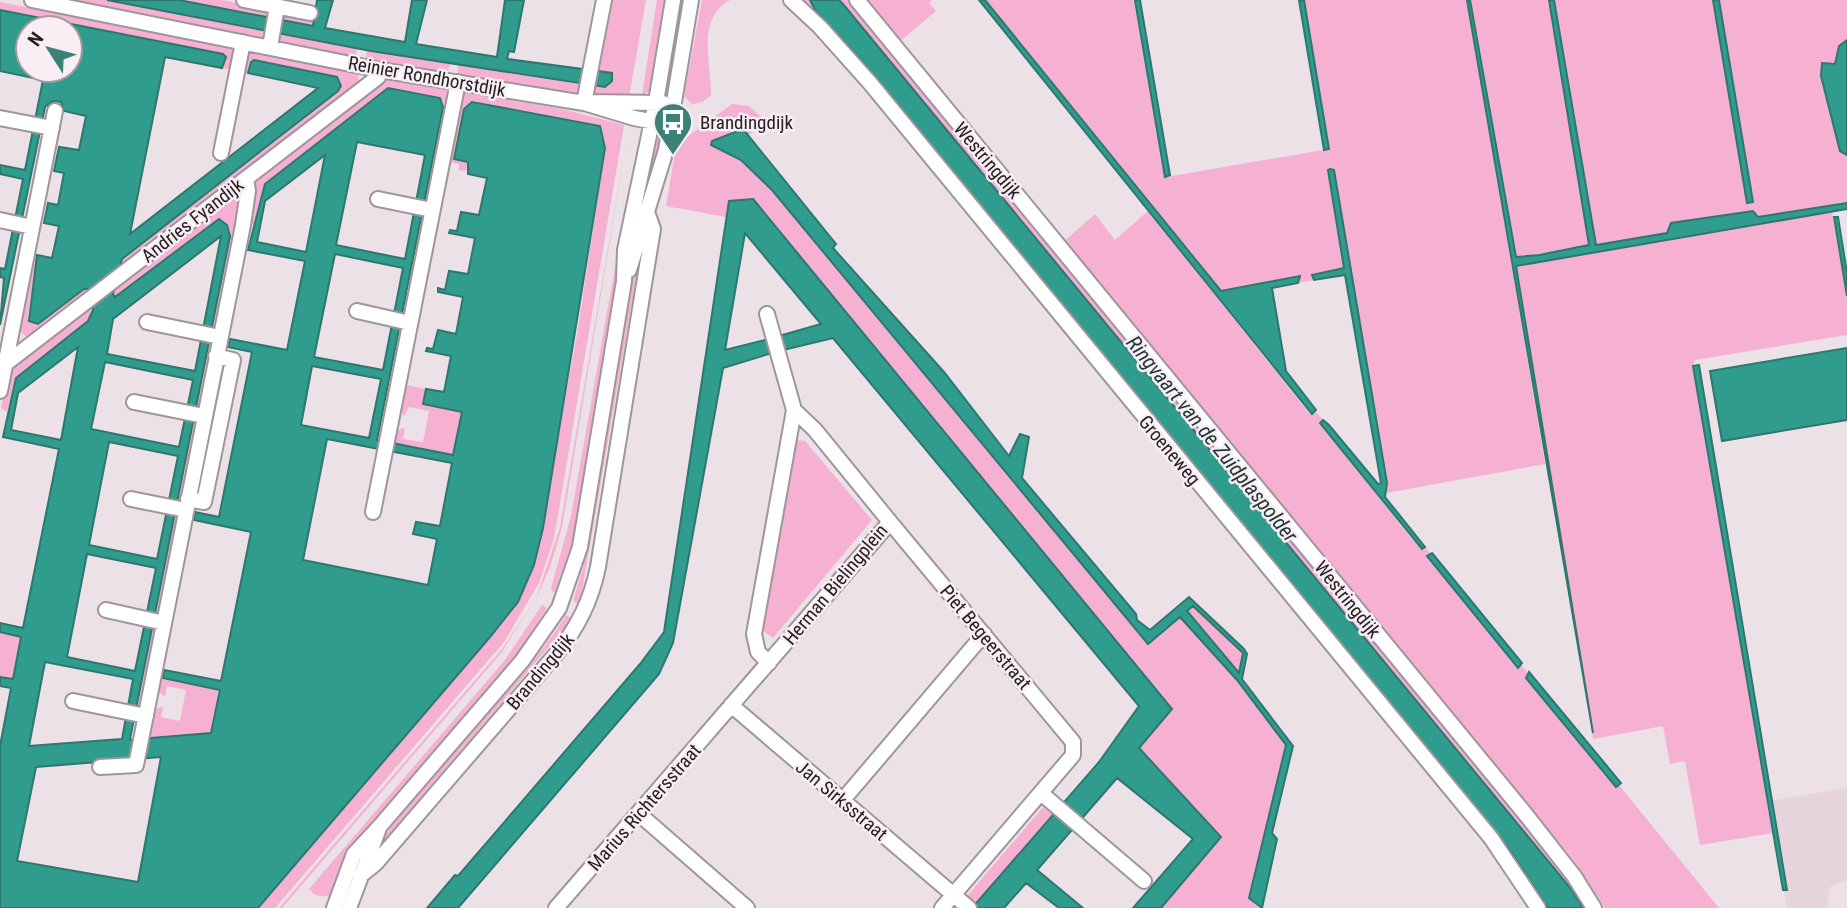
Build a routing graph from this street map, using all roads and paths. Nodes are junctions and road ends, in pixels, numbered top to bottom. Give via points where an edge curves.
1 (32, 0) edge
2 (244, 0) edge
3 (604, 0) edge
4 (673, 0) edge
5 (691, 0) edge
6 (791, 0) edge
7 (857, 0) edge
8 (50, 2) edge
9 (276, 10) junction
10 (310, 13) dead end
11 (243, 42) junction
12 (270, 43) junction
13 (380, 70) junction
14 (458, 82) junction
15 (586, 97) junction
16 (656, 102) junction
17 (674, 105) junction
18 (55, 111) dead end
19 (0, 118) edge
20 (652, 122) junction
21 (671, 125) junction
22 (42, 127) junction
23 (221, 153) dead end
24 (246, 179) junction
25 (378, 199) dead end
26 (430, 210) junction
27 (647, 212) junction
28 (5, 221) edge
29 (29, 227) junction
30 (624, 281) junction
31 (357, 312) dead end
32 (767, 314) dead end
33 (402, 321) junction
34 (147, 322) dead end
35 (217, 336) junction
36 (216, 356) junction
37 (3, 366) edge
38 (0, 391) edge
39 (134, 402) dead end
40 (794, 410) junction
41 (201, 416) junction
42 (131, 499) dead end
43 (185, 506) junction
44 (373, 512) dead end
45 (890, 522) junction
46 (106, 610) dead end
47 (161, 622) junction
48 (984, 634) junction
49 (769, 663) junction
50 (73, 701) dead end
51 (731, 705) junction
52 (142, 715) junction
53 (100, 767) dead end
54 (1047, 798) junction
55 (842, 801) junction
56 (638, 813) junction
57 (380, 826) junction
58 (360, 876) junction
59 (1144, 881) dead end
60 (953, 895) junction
61 (967, 907) edge
62 (334, 908) edge
63 (349, 908) edge
64 (556, 908) edge
65 (747, 908) edge
66 (942, 908) edge
67 (1538, 908) edge
68 (1594, 908) edge

1 - 8 street, Reinier Rondhorstdijk
2 - 9 street
3 - 15 street
4 - 16 street, Brandingdijk
5 - 17 street, Brandingdijk
6 - 67 street, Groeneweg via 864,75 1491,838
7 - 68 street, Westringdijk via 1527,816
8 - 11 street, Reinier Rondhorstdijk
9 - 10 street
9 - 12 street
11 - 12 street, Reinier Rondhorstdijk
11 - 23 street
12 - 13 street, Reinier Rondhorstdijk
13 - 14 street, Reinier Rondhorstdijk
13 - 24 street, Andries Fyandijk via 378,77
14 - 15 street, Reinier Rondhorstdijk
14 - 26 street
15 - 16 street, Reinier Rondhorstdijk
15 - 20 street, Reinier Rondhorstdijk
16 - 17 street, Reinier Rondhorstdijk
16 - 20 street, Brandingdijk
17 - 21 street, Brandingdijk
18 - 22 street
19 - 22 street
20 - 21 street, Reinier Rondhorstdijk
20 - 30 street, Brandingdijk via 625,250
21 - 27 street, Brandingdijk
22 - 29 street
24 - 35 street via 245,213
24 - 37 street, Andries Fyandijk
25 - 26 street
26 - 33 street
27 - 30 street, Brandingdijk
27 - 58 street, Brandingdijk via 653,229 598,567 588,604 556,654
28 - 29 street
29 - 37 street
30 - 57 street, Brandingdijk via 580,547 563,600 522,661
31 - 33 street
32 - 40 street, Herman Bielingplein
33 - 44 street via 388,439
34 - 35 street
35 - 36 street
36 - 41 street
36 - 43 street via 233,360 204,502
37 - 38 street
39 - 41 street
40 - 45 street, Herman Bielingplein
40 - 49 street, Herman Bielingplein via 754,634 758,652
41 - 43 street
42 - 43 street
43 - 47 street
45 - 48 street, Piet Begeerstraat
45 - 49 street, Herman Bielingplein
46 - 47 street
47 - 52 street
48 - 54 street, Piet Begeerstraat via 1073,742 1073,755
48 - 55 street
49 - 51 street, Herman Bielingplein
50 - 52 street
51 - 55 street, Jan Sirksstraat
51 - 56 street, Marius Richtersstraat
52 - 53 street via 136,765
54 - 59 street
54 - 60 street
55 - 60 street, Jan Sirksstraat
56 - 64 street, Marius Richtersstraat
56 - 65 street
57 - 58 street, Brandingdijk
57 - 62 street, Brandingdijk via 354,854
58 - 63 street, Brandingdijk
60 - 61 street, Jan Sirksstraat
60 - 66 street

